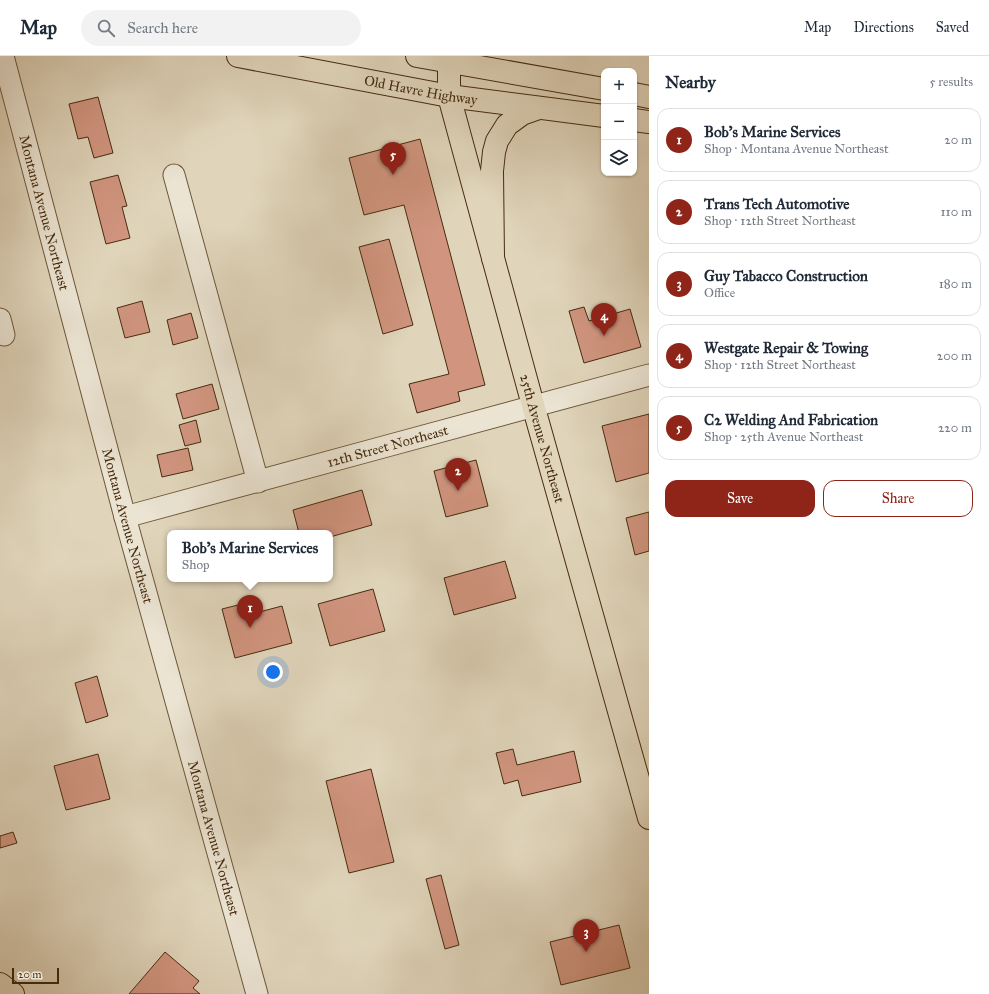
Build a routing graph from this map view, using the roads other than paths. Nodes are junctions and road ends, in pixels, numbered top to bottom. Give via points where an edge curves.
1 (238, 56) edge
2 (417, 56) edge
3 (449, 59) edge
4 (3, 65) edge
5 (601, 88) edge
6 (637, 95) edge
7 (449, 96) junction
8 (649, 97) edge
9 (539, 108) junction
10 (601, 116) edge
11 (637, 120) edge
12 (649, 122) edge
13 (174, 175) dead end
14 (493, 258) junction
15 (649, 375) edge
16 (534, 406) junction
17 (258, 482) junction
18 (125, 517) junction
19 (649, 818) edge
20 (0, 984) edge
21 (13, 994) edge
22 (257, 994) edge

1 - 7 main road, Old Havre Highway
2 - 3 main road
3 - 5 main road
3 - 7 main road, 25th Avenue Northeast
4 - 18 street, Montana Avenue Northeast
6 - 8 main road
7 - 9 main road, Old Havre Highway
7 - 14 main road, 25th Avenue Northeast
9 - 10 main road, Old Havre Highway
9 - 14 main road via 522,114 507,125 499,137 494,152
11 - 12 main road
13 - 17 street
14 - 16 main road, 25th Avenue Northeast
15 - 16 street, 12th Street Northeast
16 - 17 street, 12th Street Northeast
16 - 19 main road, 25th Avenue Northeast
17 - 18 street, 12th Street Northeast
18 - 22 street, Montana Avenue Northeast
20 - 21 main road

